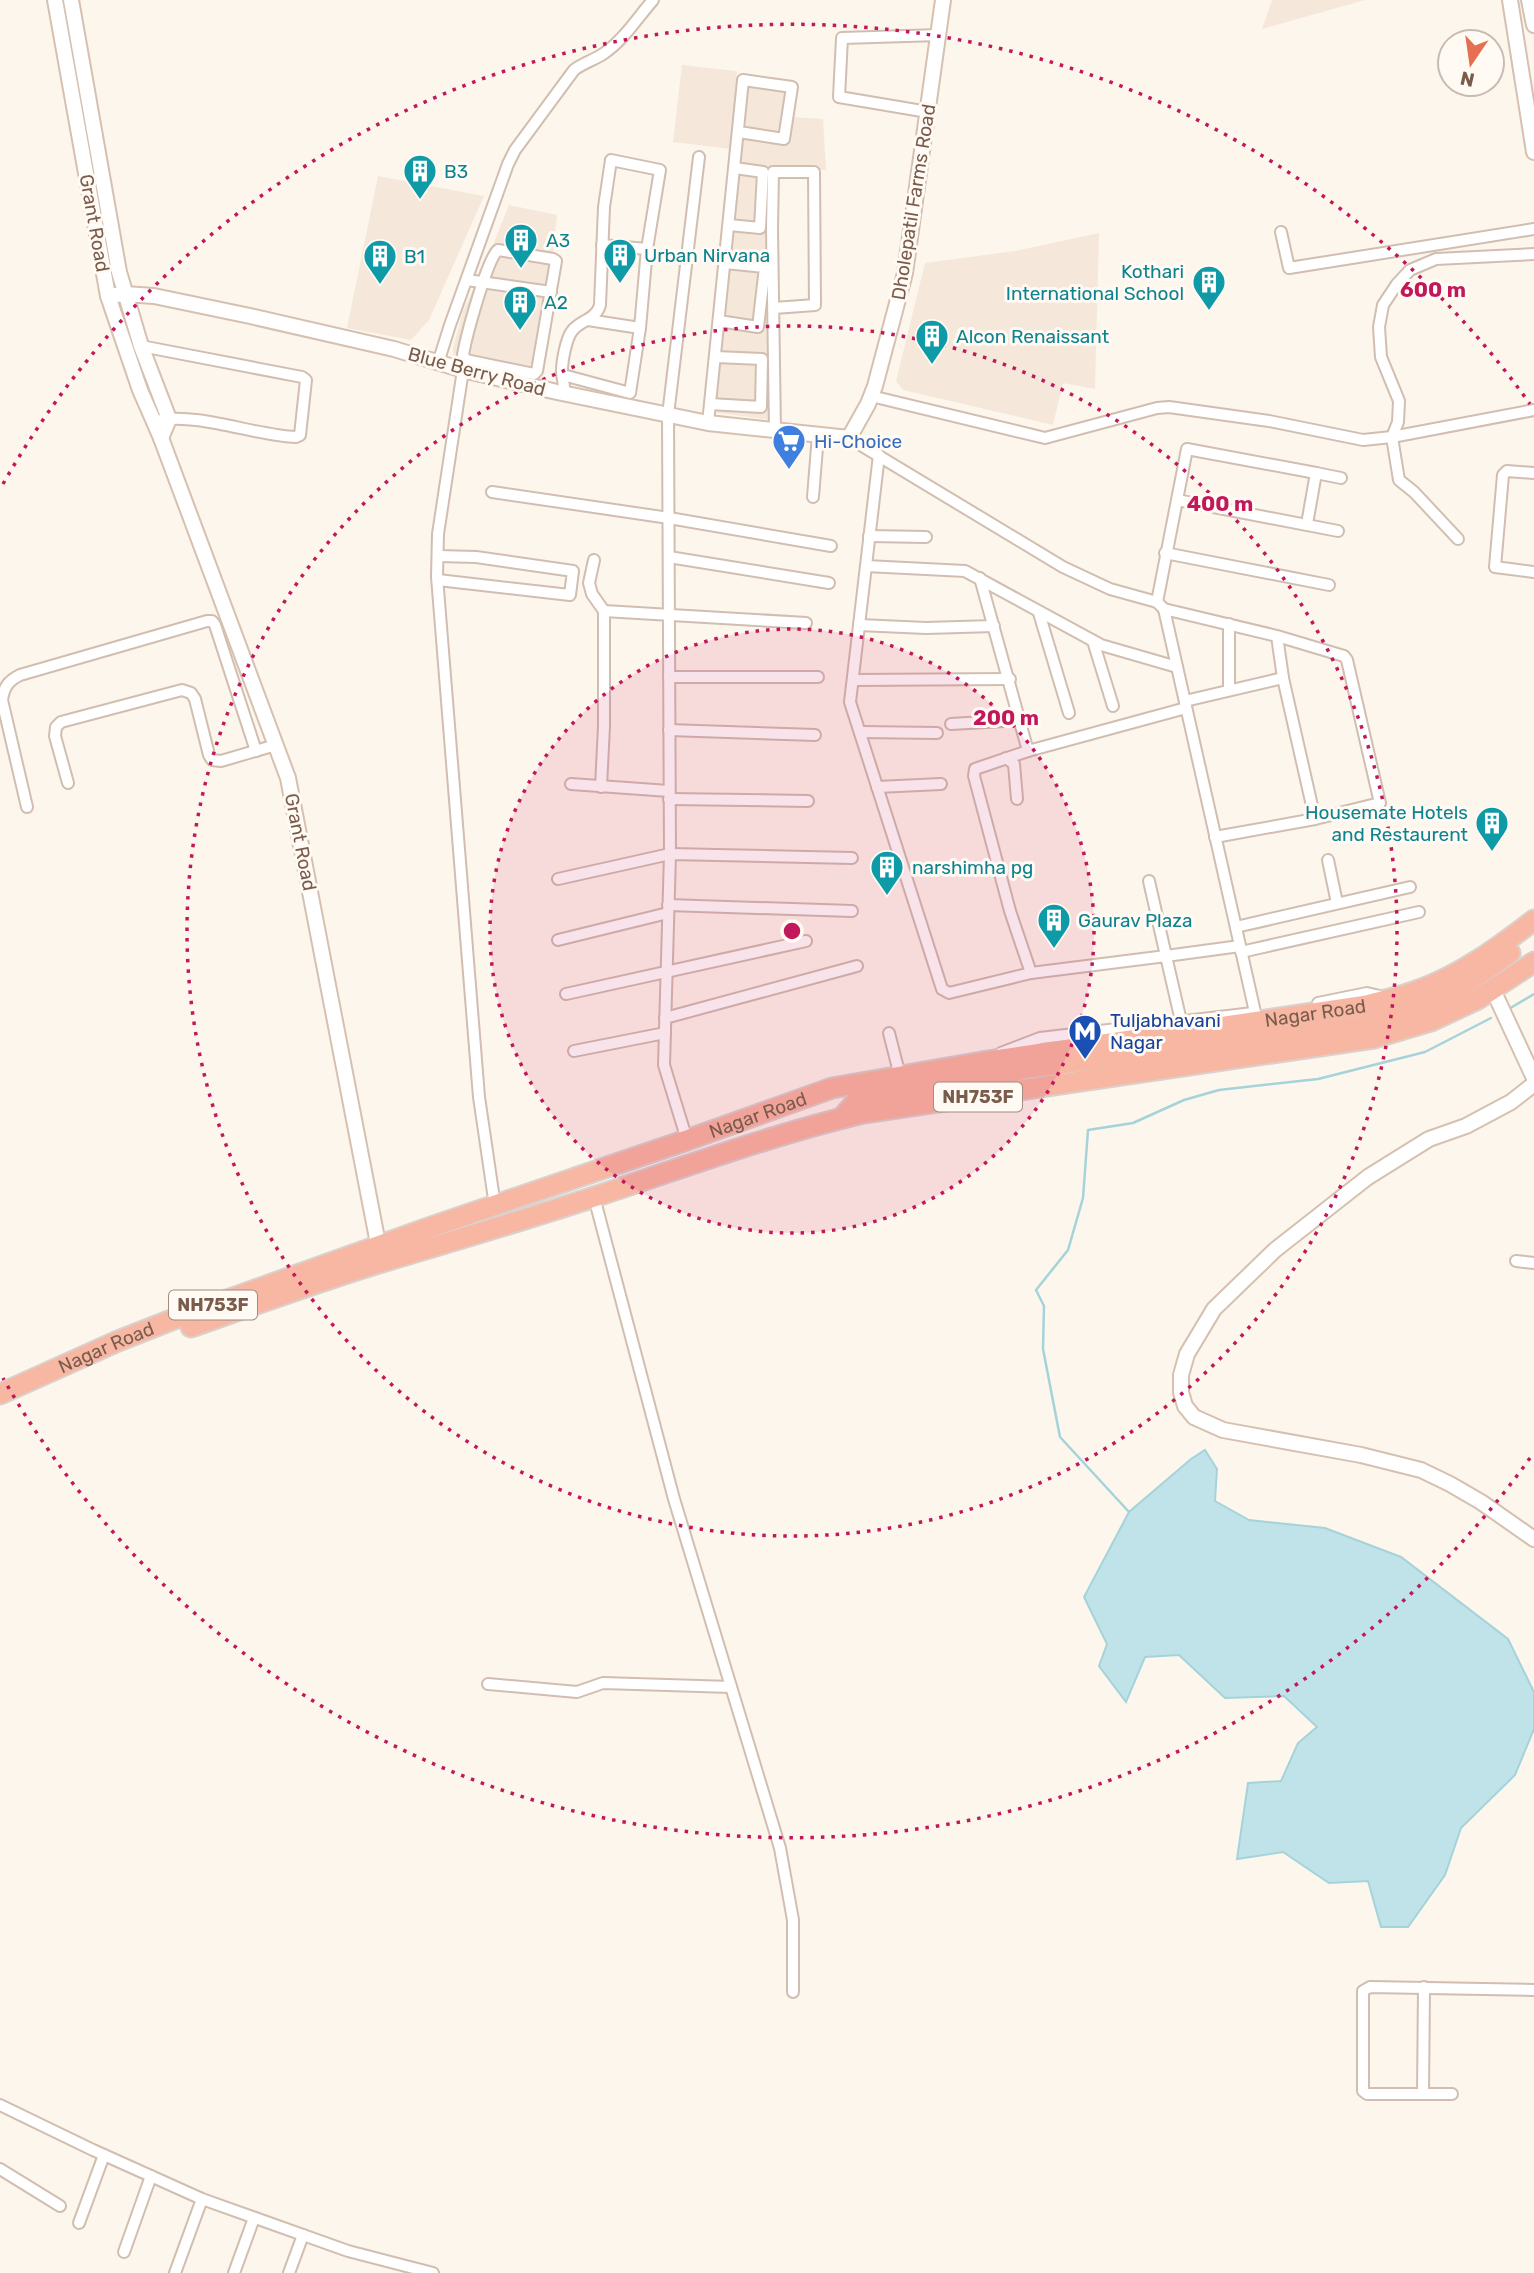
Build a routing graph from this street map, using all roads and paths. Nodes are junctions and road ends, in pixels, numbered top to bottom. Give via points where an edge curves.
1 (55, 0) edge
2 (71, 0) edge
3 (653, 0) edge
4 (943, 0) edge
5 (1510, 0) edge
6 (1529, 0) edge
7 (1514, 22) junction
8 (1534, 26) edge
9 (939, 35) junction
10 (928, 112) junction
11 (738, 132) junction
12 (1534, 152) edge
13 (699, 157) dead end
14 (735, 168) junction
15 (729, 225) junction
16 (1534, 229) edge
17 (1282, 232) dead end
18 (602, 245) junction
19 (647, 249) junction
20 (1534, 254) edge
21 (725, 263) junction
22 (467, 280) junction
23 (483, 283) junction
24 (551, 292) junction
25 (125, 294) junction
26 (107, 296) junction
27 (774, 308) junction
28 (588, 320) junction
29 (719, 321) junction
30 (640, 328) junction
31 (142, 346) junction
32 (715, 358) junction
33 (439, 363) junction
34 (463, 370) junction
35 (563, 375) junction
36 (561, 393) junction
37 (871, 396) junction
38 (710, 404) junction
39 (1534, 410) edge
40 (668, 415) junction
41 (169, 419) junction
42 (154, 422) junction
43 (708, 422) junction
44 (775, 431) junction
45 (818, 435) junction
46 (1392, 437) junction
47 (161, 438) junction
48 (849, 438) junction
49 (879, 455) junction
50 (1534, 472) edge
51 (1316, 473) junction
52 (1341, 478) dead end
53 (492, 492) dead end
54 (813, 497) dead end
55 (1177, 500) junction
56 (669, 518) junction
57 (1307, 524) junction
58 (1338, 531) dead end
59 (869, 536) junction
60 (926, 537) dead end
61 (1458, 539) dead end
62 (831, 546) dead end
63 (1165, 554) junction
64 (438, 556) junction
65 (669, 557) junction
66 (594, 560) dead end
67 (866, 566) junction
68 (1534, 572) edge
69 (980, 578) junction
70 (438, 580) junction
71 (829, 583) dead end
72 (1329, 585) dead end
73 (1160, 606) junction
74 (604, 611) junction
75 (1039, 613) junction
76 (669, 616) junction
77 (806, 623) dead end
78 (1229, 624) junction
79 (859, 625) junction
80 (993, 626) junction
81 (1277, 636) junction
82 (1093, 641) junction
83 (1177, 667) junction
84 (669, 677) junction
85 (818, 677) dead end
86 (1283, 678) junction
87 (1010, 679) junction
88 (853, 680) junction
89 (1229, 690) junction
90 (1186, 704) junction
91 (1112, 706) dead end
92 (1069, 713) dead end
93 (1020, 720) junction
94 (951, 724) dead end
95 (669, 730) junction
96 (859, 732) junction
97 (937, 733) dead end
98 (815, 734) dead end
99 (276, 745) junction
100 (256, 751) junction
101 (1028, 751) junction
102 (1006, 758) junction
103 (68, 783) dead end
104 (571, 784) dead end
105 (941, 784) dead end
106 (601, 786) junction
107 (877, 787) junction
108 (669, 795) junction
109 (1017, 799) dead end
110 (808, 801) dead end
111 (27, 807) dead end
112 (1315, 819) junction
113 (1215, 837) junction
114 (670, 854) junction
115 (852, 858) dead end
116 (1328, 860) dead end
117 (558, 879) dead end
118 (1149, 881) dead end
119 (1410, 887) dead end
120 (1337, 903) junction
121 (668, 909) junction
122 (852, 911) dead end
123 (1419, 912) dead end
124 (1534, 920) edge
125 (1236, 926) junction
126 (1534, 936) edge
127 (558, 940) dead end
128 (806, 941) dead end
129 (1241, 949) junction
130 (1166, 956) junction
131 (1534, 962) edge
132 (857, 966) dead end
133 (666, 973) junction
134 (1031, 973) junction
135 (1493, 990) junction
136 (566, 995) dead end
137 (1391, 998) junction
138 (1255, 1012) junction
139 (665, 1018) junction
140 (1181, 1021) junction
141 (665, 1033) junction
142 (889, 1033) dead end
143 (574, 1051) dead end
144 (982, 1062) junction
145 (900, 1076) junction
146 (1534, 1077) edge
147 (1534, 1084) edge
148 (820, 1092) junction
149 (836, 1120) junction
150 (687, 1140) junction
151 (594, 1197) junction
152 (495, 1206) junction
153 (380, 1254) junction
154 (1516, 1261) dead end
155 (1534, 1264) edge
156 (0, 1394) edge
157 (0, 1408) edge
158 (1534, 1539) edge
159 (488, 1684) dead end
160 (731, 1687) junction
161 (1424, 1987) junction
162 (1534, 1990) edge
163 (793, 1992) dead end
164 (1423, 2094) junction
165 (1452, 2094) dead end
166 (0, 2105) edge
167 (104, 2155) junction
168 (0, 2169) edge
169 (151, 2176) junction
170 (202, 2199) junction
171 (60, 2206) dead end
172 (254, 2218) junction
173 (79, 2223) dead end
174 (303, 2235) junction
175 (124, 2252) dead end
176 (176, 2273) edge
177 (234, 2273) edge
178 (289, 2273) edge
179 (433, 2273) edge

1 - 26 street, Grant Road
2 - 25 street, Grant Road
3 - 22 street via 617,42 574,70 515,150
4 - 9 street, Dholepatil Farms Road
5 - 7 street
6 - 8 street
7 - 8 street
7 - 12 street
9 - 10 street, Dholepatil Farms Road
9 - 10 street via 842,38 839,97
10 - 37 street, Dholepatil Farms Road via 905,273
11 - 11 street via 743,80 792,87 784,139
11 - 14 street
13 - 40 street
14 - 15 street
14 - 15 street via 763,172 760,228
15 - 21 street
16 - 17 street via 1289,268
18 - 19 street
18 - 19 street via 611,160 660,170
18 - 28 street via 600,305
19 - 30 street
20 - 46 street via 1436,259 1410,270 1397,284 1383,305 1379,327 1381,357 1399,401
21 - 29 street
21 - 29 street via 765,267 758,327
22 - 23 street
22 - 33 street
23 - 24 street
23 - 24 street via 493,254 502,250 554,260
23 - 24 street via 464,358 531,374 537,371
25 - 26 street, Blue Berry Road
25 - 31 street, Grant Road
25 - 33 street, Blue Berry Road via 250,316
26 - 42 street, Grant Road
27 - 27 street via 773,172 814,172 814,305
27 - 44 street
28 - 30 street
28 - 35 street via 571,332
29 - 32 street
30 - 35 street via 630,393
31 - 41 street, Grant Road
31 - 41 street via 306,380 300,435 296,437
32 - 38 street
32 - 38 street via 762,359 761,407
33 - 34 street, Blue Berry Road
34 - 36 street, Blue Berry Road
34 - 64 street
35 - 36 street
36 - 40 street, Blue Berry Road
37 - 46 street via 1045,438 1149,408 1169,407 1363,440
37 - 48 street, Dholepatil Farms Road
38 - 43 street
39 - 46 street
40 - 43 street, Blue Berry Road
40 - 56 street
41 - 42 street
41 - 47 street
42 - 47 street, Grant Road
43 - 44 street, Blue Berry Road
44 - 45 street, Blue Berry Road
45 - 48 street, Blue Berry Road
45 - 54 street
46 - 61 street via 1399,480
47 - 99 street, Grant Road
48 - 49 street
49 - 59 street
49 - 73 street via 1063,567
50 - 68 street via 1507,471 1503,475 1495,567
51 - 52 street
51 - 55 street via 1187,449
51 - 57 street
53 - 56 street
55 - 57 street
55 - 63 street
56 - 62 street
56 - 65 street
57 - 58 street
59 - 60 street
59 - 67 street
63 - 72 street
63 - 73 street
64 - 70 street
64 - 70 street via 573,571 570,594
65 - 71 street
65 - 76 street
66 - 74 street via 589,583
67 - 69 street via 957,569
67 - 79 street
69 - 75 street
69 - 80 street
70 - 152 street via 479,1097
73 - 78 street
73 - 83 street
74 - 76 street
74 - 106 street
75 - 82 street
75 - 92 street
76 - 77 street
76 - 84 street
78 - 81 street
78 - 89 street
79 - 80 street
79 - 88 street
80 - 87 street
81 - 86 street
81 - 112 street via 1347,660 1380,803
82 - 83 street
82 - 91 street
83 - 90 street
84 - 85 street
84 - 95 street
86 - 89 street
86 - 112 street
87 - 88 street
87 - 93 street
88 - 96 street via 850,702
89 - 90 street
90 - 101 street
90 - 113 street
93 - 94 street
93 - 101 street
95 - 98 street
95 - 108 street
96 - 97 street
96 - 107 street
99 - 100 street
99 - 153 street, Grant Road via 288,778
100 - 103 street via 212,760 195,699 182,690 61,722 55,736
100 - 111 street via 215,625 207,621 9,681 2,700
101 - 102 street
102 - 109 street via 1014,764
102 - 134 street via 977,767 974,776
104 - 106 street
105 - 107 street
106 - 108 street
107 - 134 street via 942,989 948,993
108 - 110 street
108 - 114 street
112 - 113 street
113 - 125 street
114 - 115 street
114 - 117 street
114 - 121 street
116 - 120 street
118 - 130 street
119 - 120 street
120 - 125 street
121 - 122 street
121 - 127 street
121 - 133 street
123 - 129 street
124 - 137 highway, Nagar Road / NH753F via 1462,970
125 - 129 street
126 - 149 highway via 1456,991 1371,1024 1027,1068 998,1077 858,1099
128 - 133 street
129 - 130 street
129 - 138 street
130 - 134 street
130 - 140 street
131 - 135 highway, Nagar Road / NH753F
132 - 139 street
133 - 136 street
133 - 139 street
135 - 146 street
135 - 149 highway, Nagar Road / NH753F via 1431,1021 1374,1038
137 - 138 street via 1367,993
137 - 144 highway, Nagar Road / NH753F via 1367,1006
138 - 140 street
139 - 141 street
140 - 144 street via 1031,1040
141 - 143 street
141 - 150 street via 664,1065
142 - 145 street
144 - 145 highway, Nagar Road / NH753F
145 - 148 highway, Nagar Road / NH753F
147 - 158 street via 1511,1102 1429,1139 1368,1177 1275,1250 1214,1308 1187,1354 1181,1375 1185,1406 1194,1417 1223,1430 1421,1470 1482,1502
148 - 149 highway
148 - 150 highway, Nagar Road / NH753F
149 - 151 highway, Nagar Road / NH753F
150 - 152 highway, Nagar Road / NH753F
151 - 153 highway, Nagar Road / NH753F via 421,1252
151 - 160 street via 670,1486
152 - 153 highway, Nagar Road / NH753F
153 - 156 highway, Nagar Road / NH753F via 118,1341
153 - 157 highway, Nagar Road / NH753F via 123,1353
154 - 155 street
159 - 160 street via 578,1692 603,1683
160 - 163 street via 788,1887
161 - 162 street
161 - 164 street
161 - 164 street via 1366,1987 1362,1995 1363,2091
164 - 165 street
166 - 167 street
167 - 169 street
167 - 173 street
168 - 171 street
169 - 170 street
169 - 175 street
170 - 172 street
170 - 176 street
172 - 174 street
172 - 177 street
174 - 178 street
174 - 179 street

